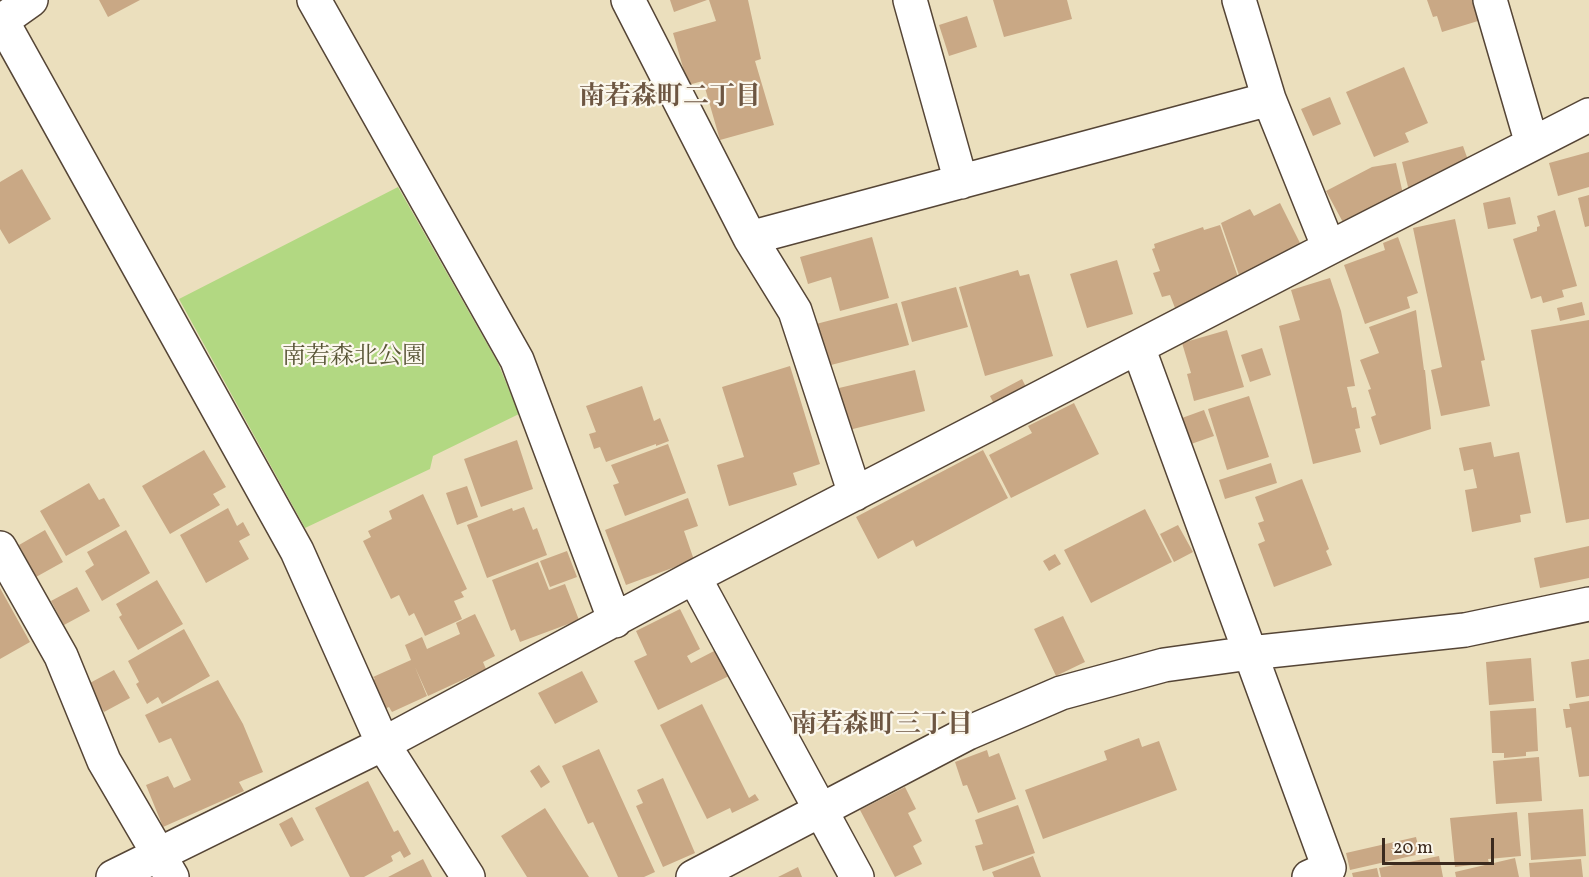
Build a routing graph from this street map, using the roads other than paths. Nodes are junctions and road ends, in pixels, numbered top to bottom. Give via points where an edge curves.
1 (31, 0) edge
2 (314, 0) edge
3 (628, 0) edge
4 (910, 0) edge
5 (1239, 0) edge
6 (1490, 0) edge
7 (1, 21) edge
8 (1269, 99) junction
9 (1589, 115) edge
10 (1532, 144) junction
11 (961, 182) junction
12 (750, 238) junction
13 (1329, 248) junction
14 (1138, 346) junction
15 (855, 494) junction
16 (0, 548) edge
17 (694, 577) junction
18 (1589, 604) edge
19 (615, 621) junction
20 (1250, 653) junction
21 (382, 744) junction
22 (822, 809) junction
23 (165, 865) edge
24 (113, 877) edge
25 (468, 877) edge
26 (693, 877) edge
27 (857, 877) edge
28 (1309, 877) edge

1 - 7 street
2 - 19 street via 517,360
3 - 12 street
4 - 11 street
5 - 8 street
6 - 10 street
7 - 21 street via 297,551
8 - 11 street
8 - 13 street
9 - 10 street
10 - 13 street
11 - 12 street
12 - 15 street via 795,311
13 - 14 street
14 - 15 street
14 - 20 street
15 - 17 street
16 - 23 street via 61,656 104,760
17 - 19 street
17 - 22 street
18 - 20 street via 1465,630
19 - 21 street
20 - 22 street via 1164,665 1061,693 968,733
20 - 28 street via 1329,868
21 - 23 street
21 - 25 street
22 - 26 street
22 - 27 street
23 - 24 street

